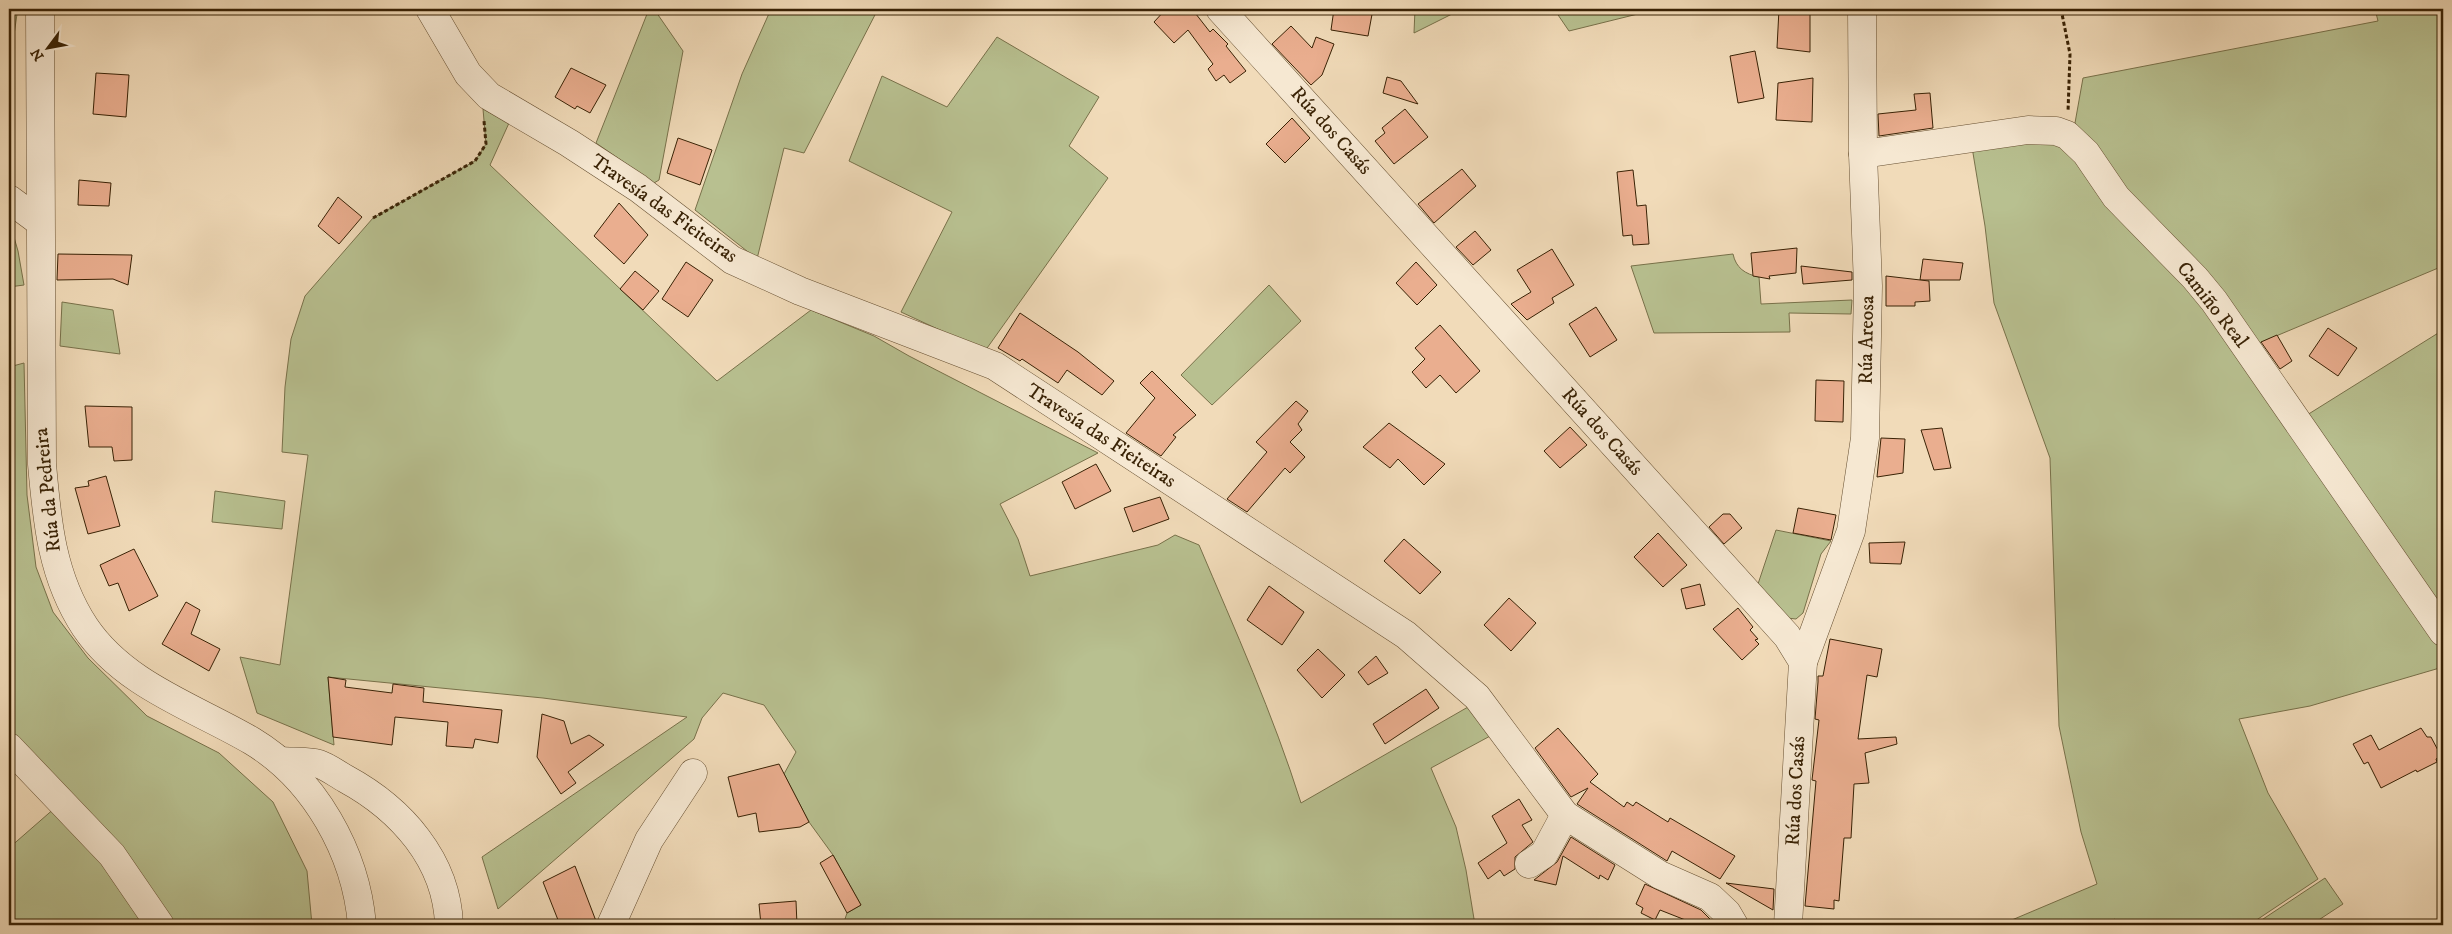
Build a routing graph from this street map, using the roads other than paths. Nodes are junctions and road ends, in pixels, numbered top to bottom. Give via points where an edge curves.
1 (40, 9) edge
2 (430, 9) edge
3 (1220, 9) edge
4 (1862, 9) edge
5 (1863, 154) junction
6 (9, 198) edge
7 (40, 222) junction
8 (2443, 632) edge
9 (1803, 662) junction
10 (9, 747) edge
11 (281, 761) junction
12 (693, 772) dead end
13 (1565, 815) junction
14 (1529, 864) dead end
15 (160, 925) edge
16 (362, 925) edge
17 (449, 925) edge
18 (611, 925) edge
19 (1734, 925) edge
20 (1788, 925) edge

1 - 7 street, Rúa da Pedreira
2 - 13 street, Travesía das Fieiteiras via 468,74 489,96 638,188 732,260 800,291 995,366 1406,635 1476,697
3 - 9 street, Rúa dos Casás via 1787,636
4 - 5 street, Rúa Areosa
5 - 8 street, Camiño Real via 2028,130 2067,135 2086,152 2116,197 2214,301
5 - 9 street, Rúa Areosa via 1868,286 1865,438 1851,530
6 - 7 street
7 - 11 street, Rúa da Pedreira via 42,464 48,529 62,585 86,628 119,664 160,693 252,741
9 - 20 street, Rúa dos Casás
10 - 15 street via 112,855
11 - 16 street, Rúa da Pedreira via 320,806 346,851 360,897
11 - 17 street via 318,764 363,788 394,813 421,842 440,877
12 - 18 street via 649,840
13 - 14 street via 1544,854
13 - 19 street, Travesía das Fieiteiras via 1660,875 1710,897

